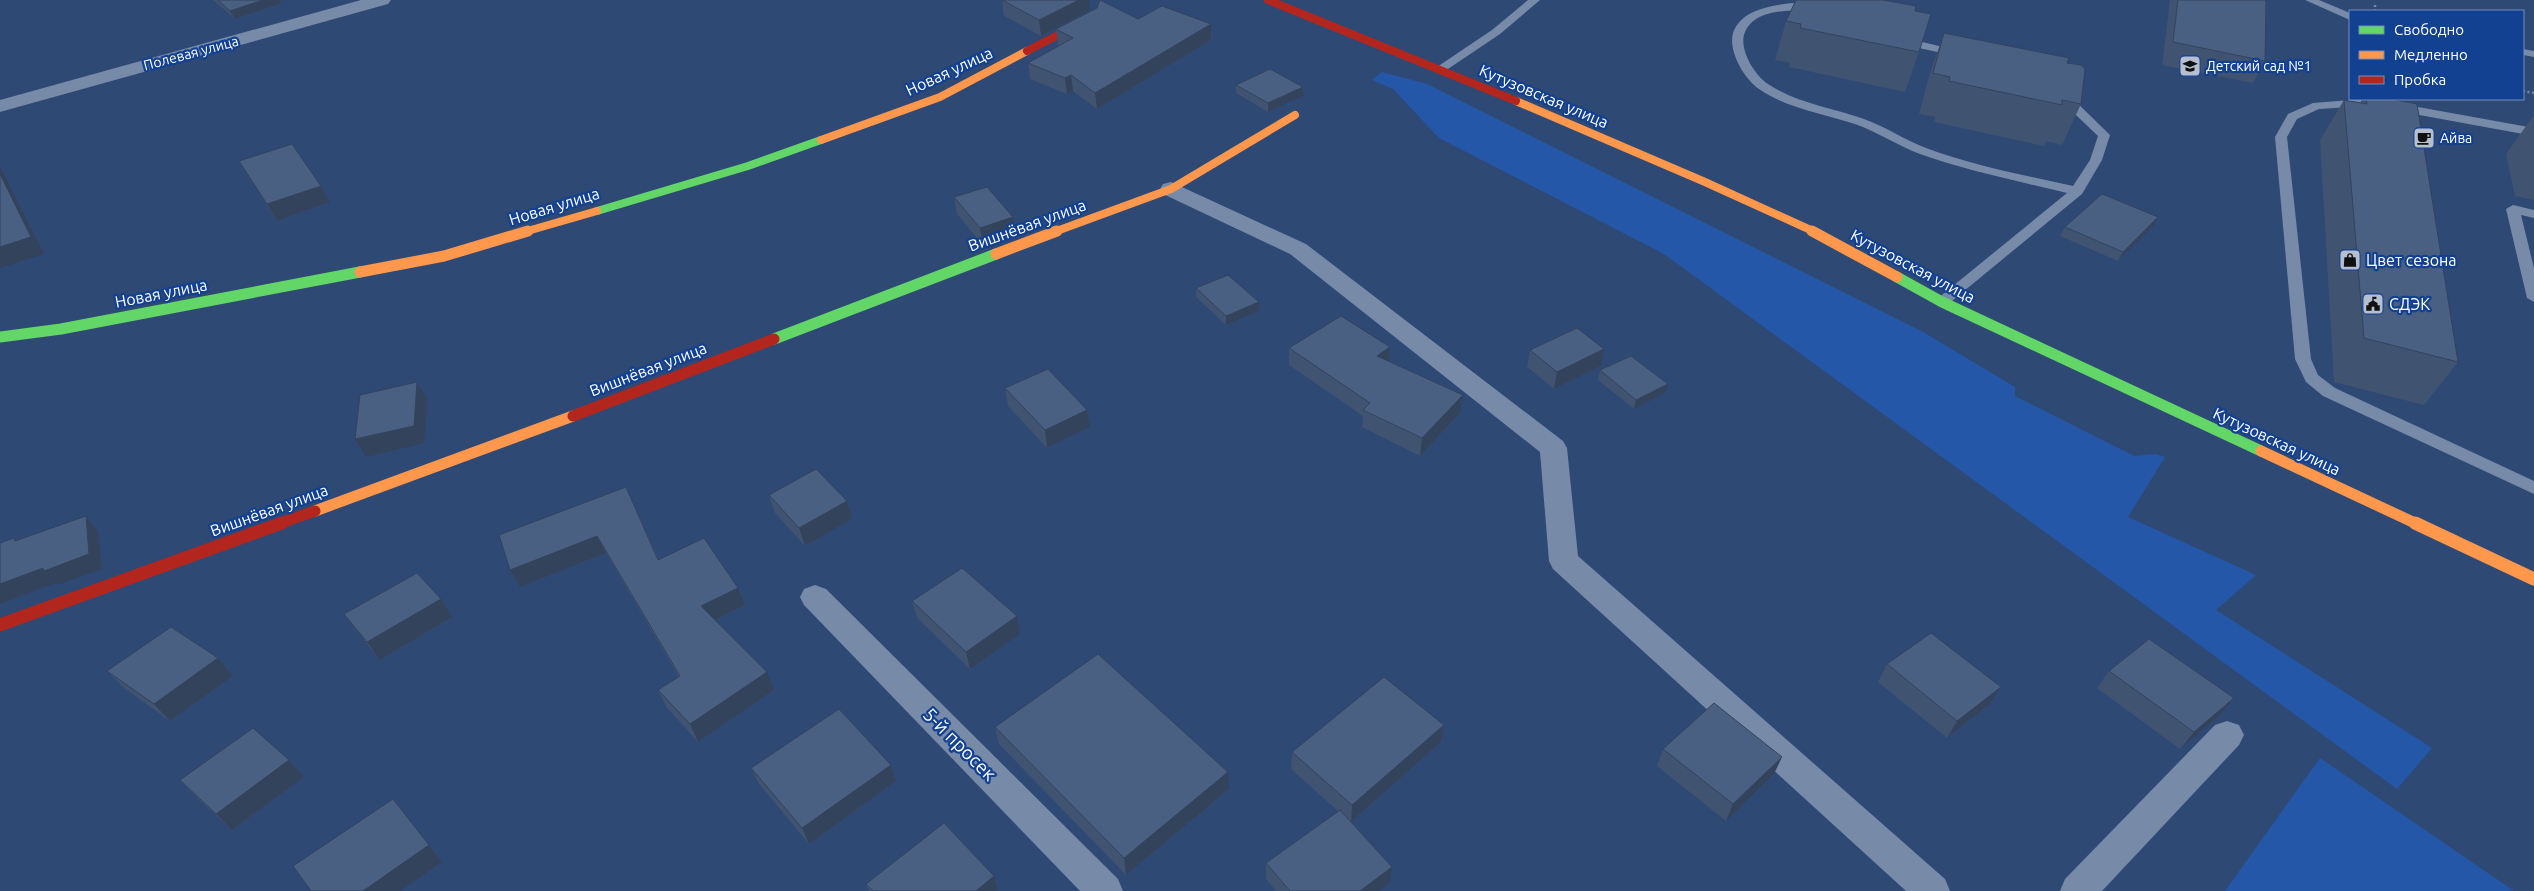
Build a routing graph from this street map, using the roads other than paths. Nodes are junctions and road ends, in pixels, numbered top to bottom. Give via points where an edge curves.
1 (382, 0) edge
2 (1268, 0) edge
3 (1535, 0) edge
4 (2310, 0) edge
5 (1824, 6) edge
6 (2349, 17) edge
7 (1091, 18) edge
8 (1894, 30) edge
9 (1976, 58) edge
10 (1440, 69) junction
11 (2050, 84) edge
12 (0, 106) edge
13 (1295, 115) dead end
14 (2534, 132) edge
15 (1171, 189) junction
16 (2077, 192) junction
17 (2534, 214) edge
18 (2534, 298) edge
19 (1942, 302) junction
20 (0, 337) edge
21 (2534, 488) edge
22 (2534, 579) edge
23 (815, 598) dead end
24 (0, 624) edge
25 (2227, 735) dead end
26 (1105, 891) edge
27 (1932, 891) edge
28 (2078, 891) edge

1 - 12 street, Полевая улица
2 - 10 street, Кутузовская улица
3 - 10 lane via 1496,32
4 - 6 lane
5 - 16 lane via 1771,8 1754,14 1740,29 1737,45 1745,65 1760,85 1800,105 1858,121 1922,151
7 - 20 street, Новая улица via 940,97 748,166 444,256 71,327
8 - 9 lane via 1914,44
10 - 19 street, Кутузовская улица via 1688,174 1823,236
11 - 16 lane via 2104,135 2096,160
13 - 15 street, Вишнёвая улица
14 - 21 lane via 2424,110 2362,102 2308,109 2292,117 2281,138 2303,360 2311,378 2329,392
15 - 24 street, Вишнёвая улица via 483,450
15 - 27 street via 1298,249 1554,448 1564,561
16 - 19 lane
17 - 18 lane via 2513,209
19 - 22 street, Кутузовская улица
23 - 26 street, 5-й просек
25 - 28 street

